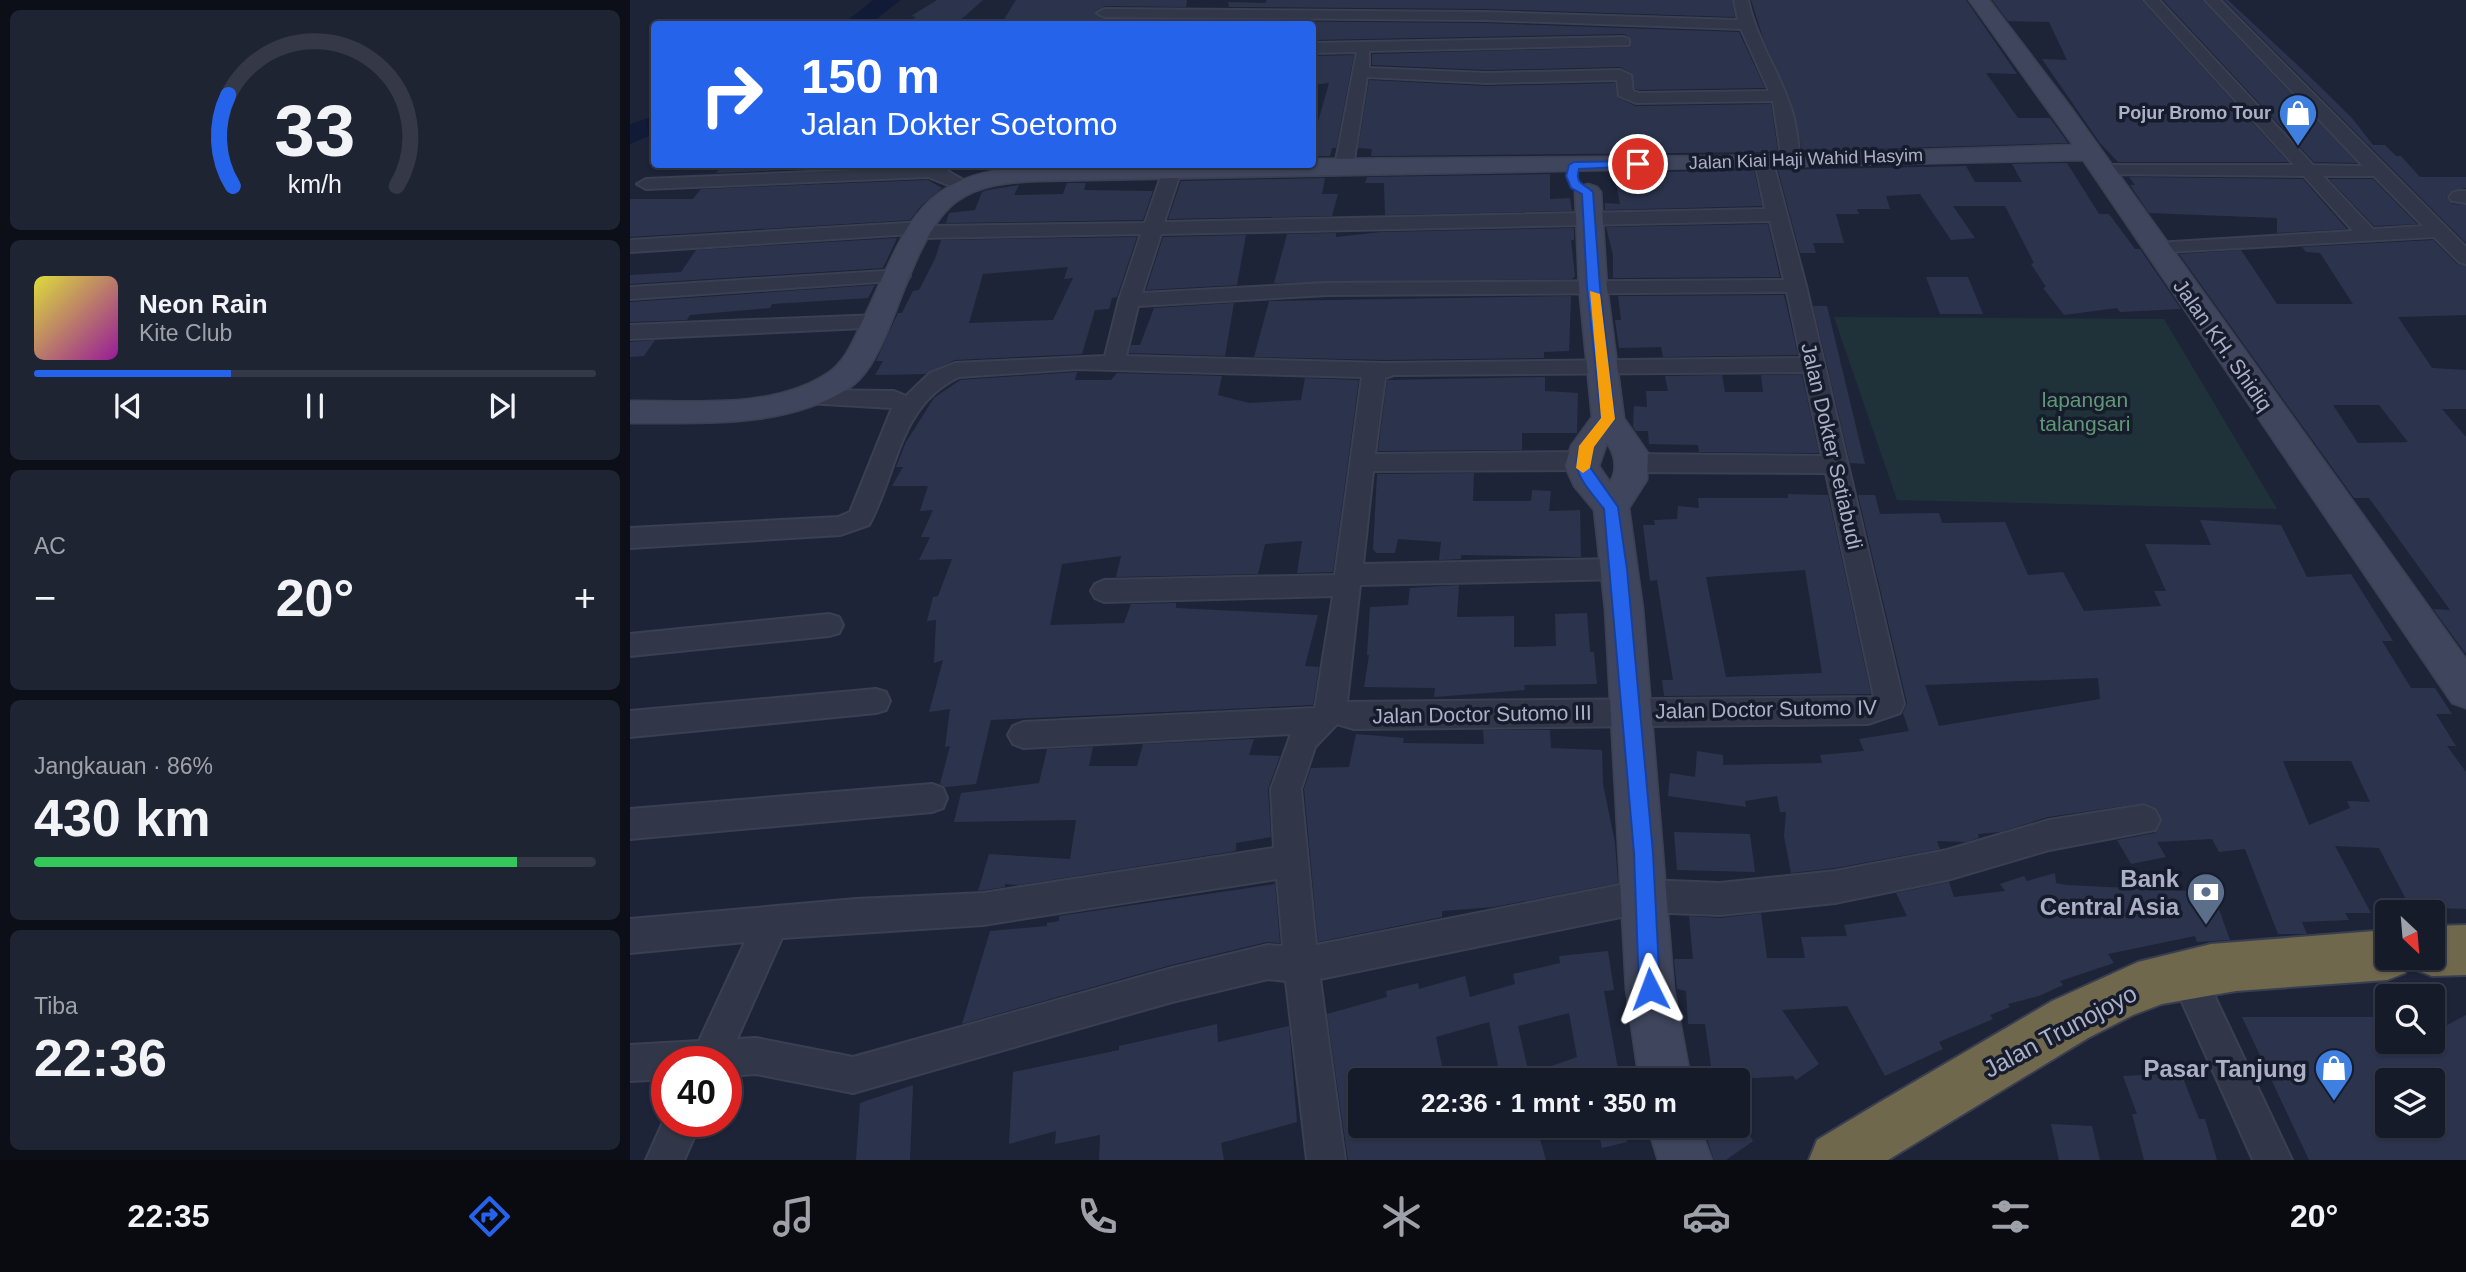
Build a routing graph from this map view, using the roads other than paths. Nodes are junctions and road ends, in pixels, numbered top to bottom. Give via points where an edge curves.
1 (1741, 0) edge
2 (1979, 0) edge
3 (2151, 0) edge
4 (2212, 0) edge
5 (1371, 7) edge
6 (1104, 13) edge
7 (1747, 25) junction
8 (1624, 42) dead end
9 (1364, 46) junction
10 (1316, 48) edge
11 (1360, 72) junction
12 (1779, 96) junction
13 (1791, 161) junction
14 (2096, 161) junction
15 (1764, 162) junction
16 (1344, 166) junction
17 (1316, 167) edge
18 (1275, 168) edge
19 (1040, 169) edge
20 (2308, 169) junction
21 (1172, 171) junction
22 (2377, 171) junction
23 (646, 184) dead end
24 (1587, 185) junction
25 (965, 187) junction
26 (1768, 216) junction
27 (921, 230) junction
28 (1152, 230) junction
29 (2440, 231) junction
30 (2366, 233) junction
31 (630, 246) edge
32 (2156, 249) junction
33 (2466, 258) edge
34 (900, 276) junction
35 (1796, 286) junction
36 (1593, 287) junction
37 (630, 293) edge
38 (1129, 300) junction
39 (878, 322) junction
40 (630, 332) edge
41 (1114, 363) junction
42 (1814, 365) junction
43 (1602, 366) junction
44 (1386, 370) junction
45 (807, 395) junction
46 (905, 410) junction
47 (630, 412) edge
48 (1608, 419) junction
49 (1583, 461) junction
50 (1362, 463) junction
51 (1632, 463) junction
52 (1836, 465) junction
53 (1611, 507) junction
54 (630, 538) edge
55 (1619, 569) junction
56 (1348, 580) junction
57 (1104, 591) dead end
58 (829, 625) dead end
59 (630, 645) edge
60 (2466, 691) edge
61 (1889, 695) joint
62 (876, 701) dead end
63 (1632, 712) junction
64 (1327, 715) junction
65 (630, 724) edge
66 (1023, 735) dead end
67 (932, 798) dead end
68 (2144, 820) dead end
69 (630, 824) edge
70 (1290, 861) junction
71 (1645, 896) junction
72 (772, 922) junction
73 (630, 936) edge
74 (2466, 950) edge
75 (2445, 951) edge
76 (2375, 956) edge
77 (1303, 965) junction
78 (2186, 973) junction
79 (715, 1046) edge
80 (742, 1057) edge
81 (651, 1062) edge
82 (630, 1063) edge
83 (1663, 1068) edge
84 (675, 1137) edge
85 (1677, 1138) edge
86 (665, 1160) edge
87 (1326, 1160) edge
88 (1685, 1160) edge
89 (1837, 1160) edge
90 (2273, 1160) edge

1 - 7 street
2 - 14 street, Jalan KH. Shidiq
3 - 20 street
4 - 22 street
5 - 6 street
5 - 7 street
5 - 9 street
7 - 12 street via 1749,40
8 - 9 street
9 - 10 street
9 - 11 street
11 - 12 street via 1487,78 1620,75 1625,78 1625,93 1640,98
11 - 16 street
12 - 13 street
13 - 14 street, Jalan Kiai Haji Wahid Hasyim
13 - 15 street, Jalan Kiai Haji Wahid Hasyim
14 - 20 street
14 - 32 street, Jalan KH. Shidiq
15 - 24 street, Jalan Kiai Haji Wahid Hasyim
15 - 26 street, Jalan Dokter Setiabudi
16 - 17 street, Jalan Kiai Haji Wahid Hasyim
16 - 24 street, Jalan Kiai Haji Wahid Hasyim
18 - 21 street, Jalan Kiai Haji Wahid Hasyim
19 - 21 street, Jalan Kiai Haji Wahid Hasyim
19 - 25 street, Jalan Kiai Haji Wahid Hasyim
20 - 22 street
20 - 30 street
21 - 28 street
22 - 29 street
23 - 25 street via 928,172
24 - 26 street
24 - 28 street
24 - 36 street
25 - 27 street, Jalan Kiai Haji Wahid Hasyim via 937,205
26 - 35 street, Jalan Dokter Setiabudi via 1781,223
27 - 28 street
27 - 31 street
27 - 34 street, Jalan Kiai Haji Wahid Hasyim
28 - 38 street
29 - 30 street
29 - 33 street
30 - 32 street
32 - 60 street, Jalan KH. Shidiq
34 - 37 street
34 - 39 street, Jalan Kiai Haji Wahid Hasyim
35 - 36 street
35 - 42 street, Jalan Dokter Setiabudi
36 - 38 street via 1335,289
36 - 43 street
38 - 41 street
39 - 40 street
39 - 45 street, Jalan Kiai Haji Wahid Hasyim via 854,366 837,382
41 - 44 street
41 - 46 street via 955,370 938,378
42 - 43 street
42 - 52 street, Jalan Dokter Setiabudi
43 - 44 street
43 - 48 street
44 - 50 street via 1372,379
45 - 46 street via 894,399 902,402
45 - 47 street, Jalan Kiai Haji Wahid Hasyim via 762,405
46 - 54 street via 864,510 850,524
48 - 49 street via 1587,446
48 - 51 street via 1629,447
49 - 50 street
49 - 53 street via 1586,477
50 - 56 street
51 - 52 street
51 - 53 street via 1630,480
52 - 61 street, Jalan Dokter Setiabudi
53 - 55 street
55 - 56 street
55 - 63 street
56 - 57 street
56 - 64 street
58 - 59 street
61 - 63 street, Jalan Doctor Sutomo IV via 1887,707 1868,711
62 - 65 street
63 - 64 street, Jalan Doctor Sutomo III
63 - 71 street
64 - 66 street
64 - 70 street via 1303,740 1286,789
67 - 69 street
68 - 71 street via 2051,834 1950,864 1871,880 1689,901
70 - 72 street via 983,909
70 - 77 street
71 - 77 street
71 - 83 street via 1650,989
72 - 73 street
72 - 79 street
74 - 75 highway
76 - 78 highway, Jalan Trunojoyo
77 - 80 street via 1268,962 1184,982 853,1075
77 - 87 street
78 - 89 highway, Jalan Trunojoyo via 2108,1000 2056,1027
78 - 90 street
81 - 82 street
84 - 86 street
85 - 88 street

